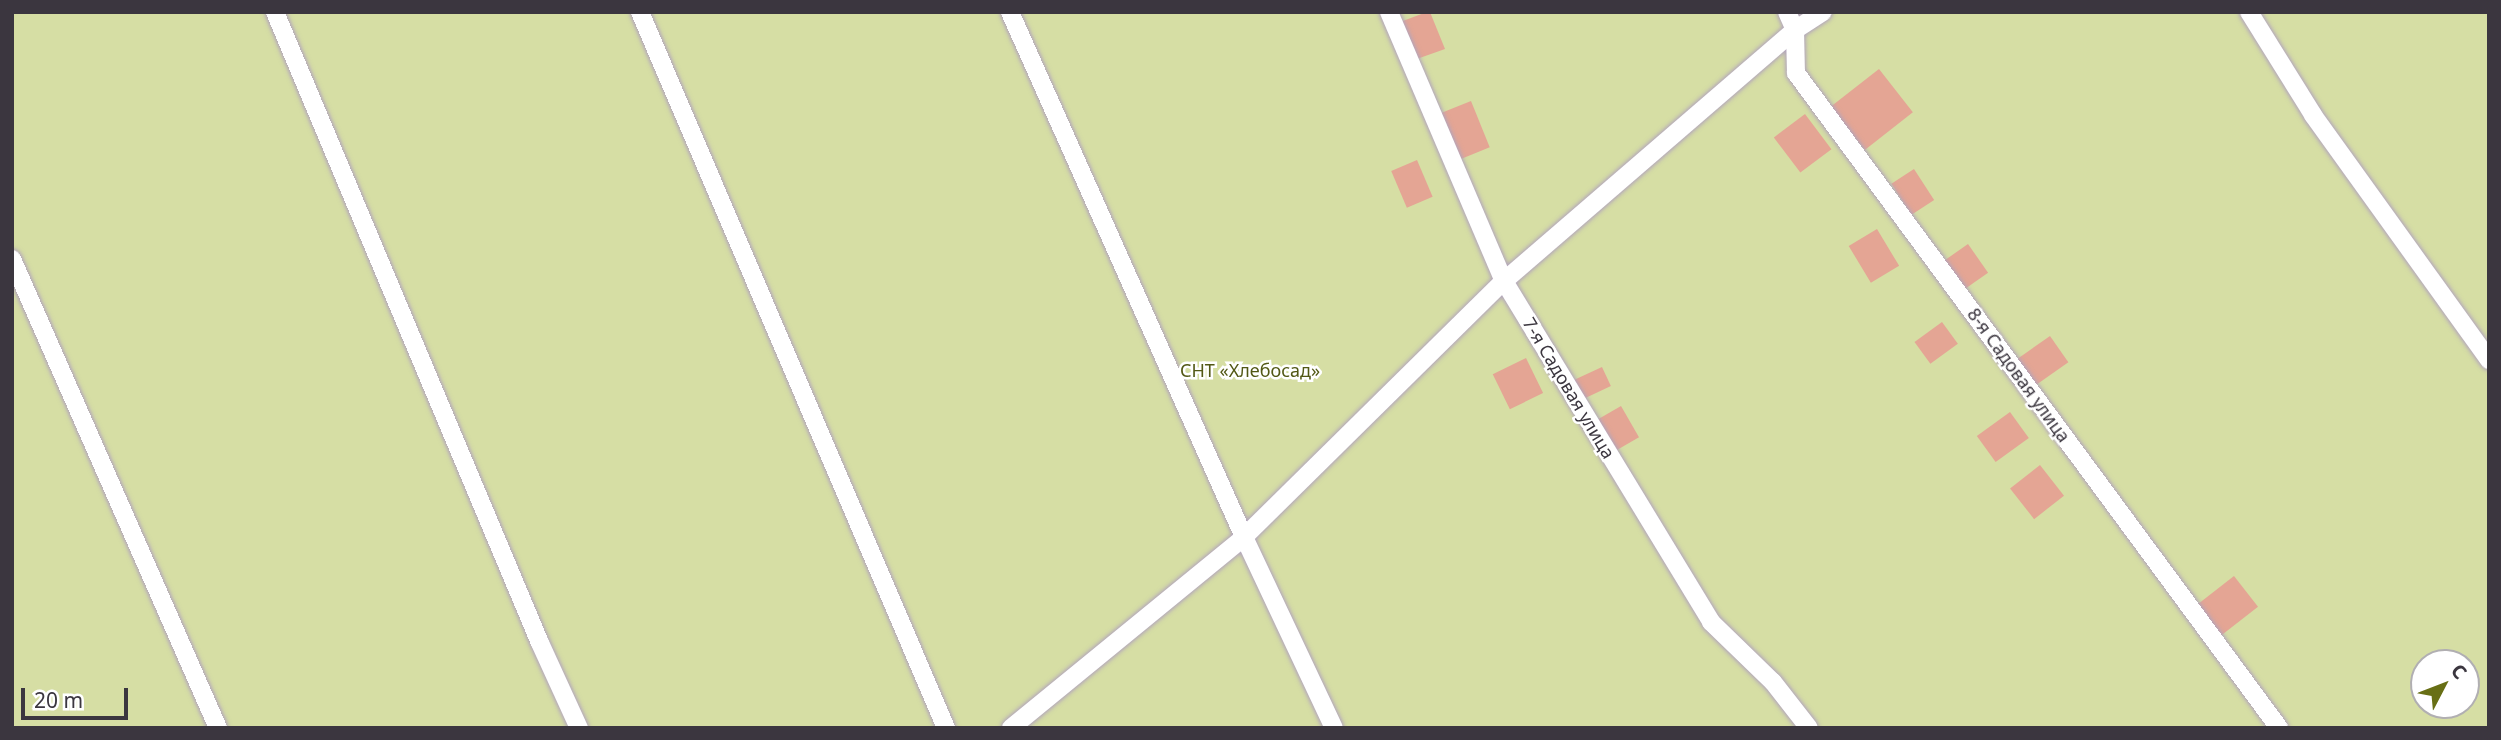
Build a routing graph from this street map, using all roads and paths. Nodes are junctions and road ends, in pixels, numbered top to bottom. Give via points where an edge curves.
1 (275, 12) edge
2 (640, 12) edge
3 (1010, 12) edge
4 (1389, 12) edge
5 (1787, 12) edge
6 (1823, 12) edge
7 (2249, 12) edge
8 (1795, 30) junction
9 (12, 260) edge
10 (1504, 281) junction
11 (2489, 360) edge
12 (1244, 537) junction
13 (218, 728) edge
14 (579, 728) edge
15 (946, 728) edge
16 (1011, 728) edge
17 (1334, 728) edge
18 (1809, 728) edge
19 (2279, 728) edge

1 - 14 lane
2 - 15 lane
3 - 12 lane
4 - 10 lane, 7-я Садовая улица
5 - 8 lane, 8-я Садовая улица
6 - 8 lane
7 - 11 lane via 2313,115
8 - 10 lane
8 - 19 lane, 8-я Садовая улица via 1796,72
9 - 13 lane
10 - 12 lane
10 - 18 lane, 7-я Садовая улица via 1711,622 1773,682
12 - 16 lane
12 - 17 lane

